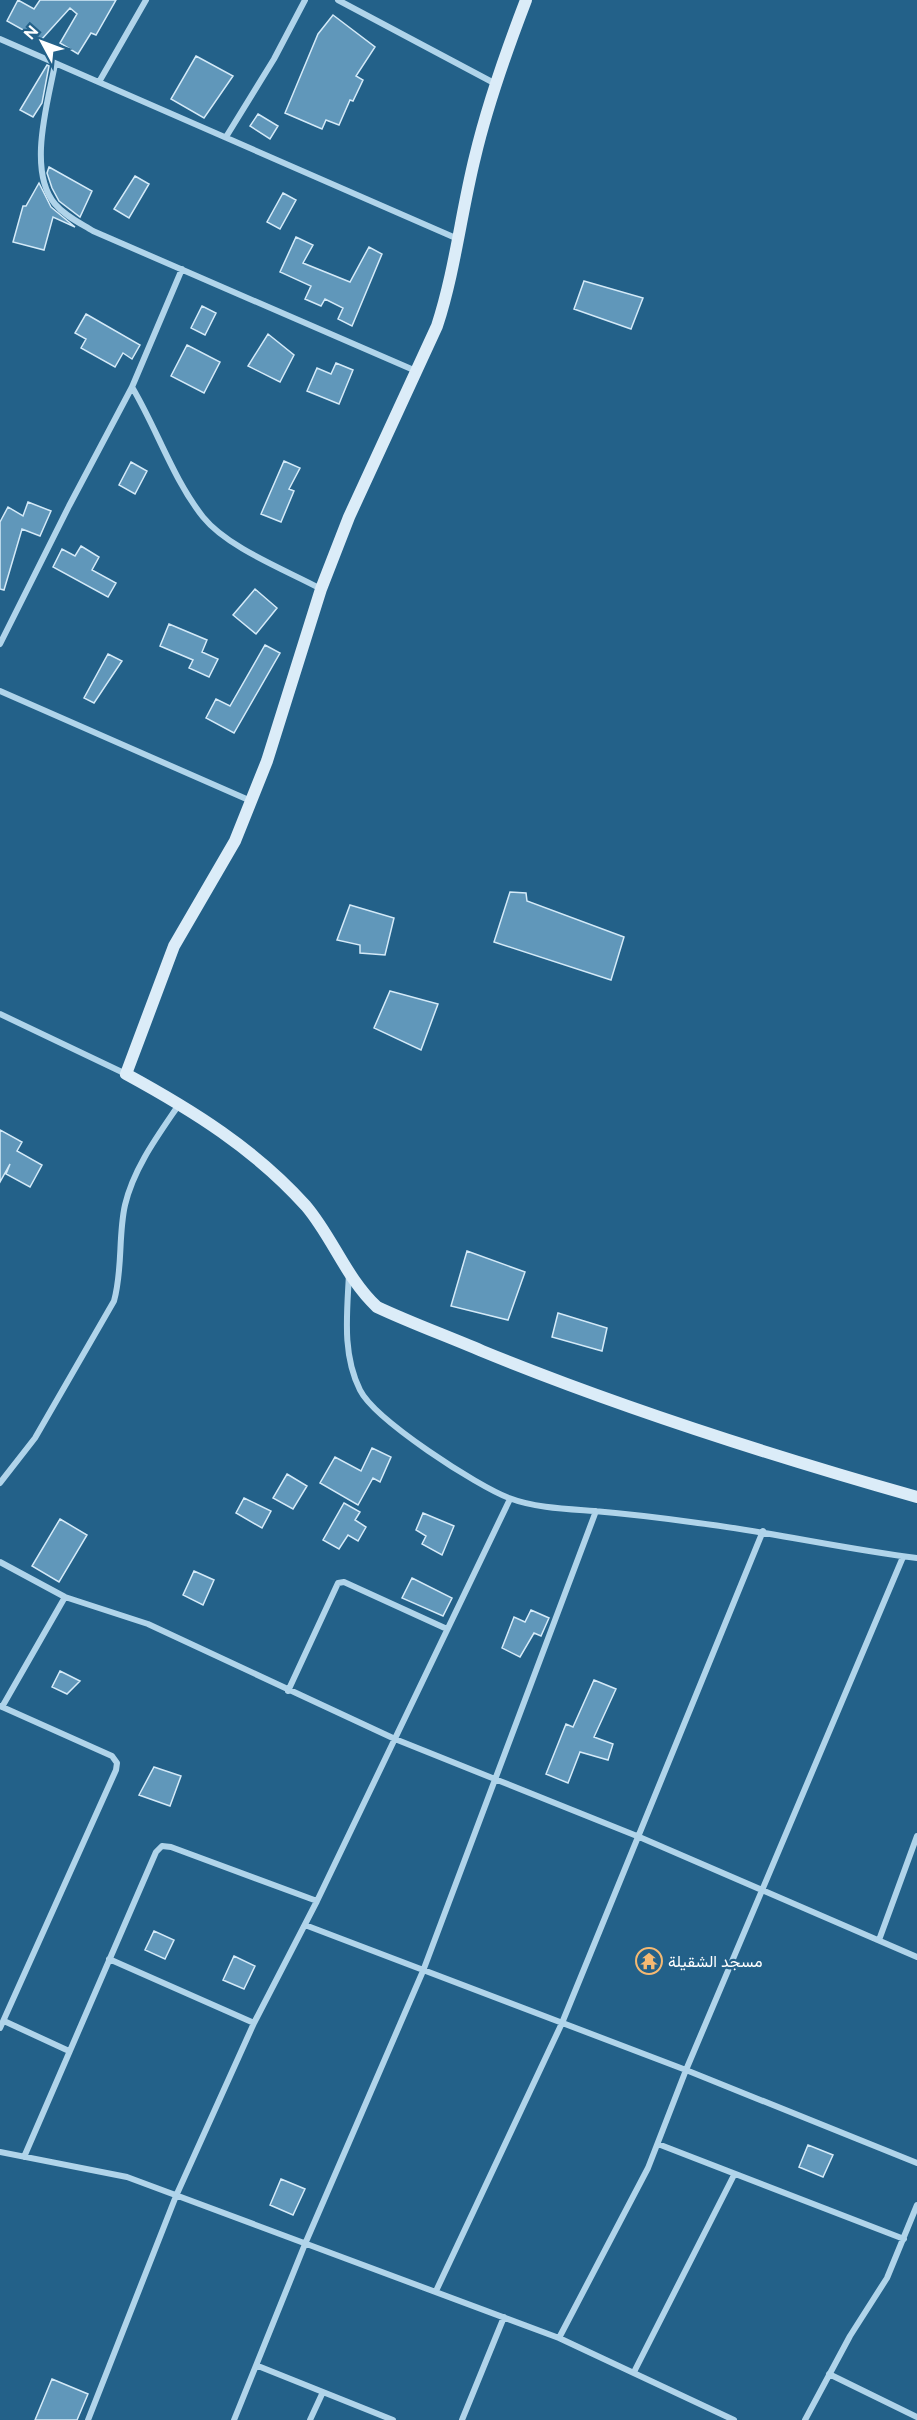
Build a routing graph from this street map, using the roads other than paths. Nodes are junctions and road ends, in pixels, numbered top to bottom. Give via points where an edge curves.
1 (146, 0) edge
2 (305, 0) edge
3 (338, 0) edge
4 (526, 0) edge
5 (0, 39) edge
6 (55, 64) junction
7 (99, 82) junction
8 (494, 83) junction
9 (226, 137) junction
10 (458, 239) junction
11 (182, 269) junction
12 (416, 371) junction
13 (132, 387) junction
14 (321, 589) junction
15 (0, 644) edge
16 (0, 691) edge
17 (251, 801) junction
18 (0, 1014) edge
19 (126, 1074) junction
20 (180, 1103) junction
21 (349, 1274) junction
22 (0, 1483) edge
23 (917, 1497) edge
24 (510, 1499) junction
25 (596, 1511) junction
26 (763, 1530) junction
27 (903, 1557) junction
28 (917, 1558) edge
29 (0, 1562) edge
30 (65, 1597) junction
31 (447, 1629) junction
32 (288, 1691) junction
33 (1, 1707) edge
34 (395, 1739) junction
35 (496, 1780) junction
36 (637, 1836) junction
37 (917, 1836) edge
38 (764, 1892) junction
39 (317, 1901) junction
40 (305, 1925) junction
41 (879, 1940) junction
42 (917, 1957) edge
43 (109, 1959) junction
44 (423, 1971) junction
45 (4, 2021) junction
46 (254, 2023) junction
47 (562, 2023) junction
48 (0, 2028) edge
49 (69, 2051) junction
50 (686, 2070) junction
51 (658, 2144) junction
52 (0, 2152) edge
53 (24, 2157) junction
54 (917, 2163) edge
55 (734, 2175) junction
56 (176, 2196) junction
57 (917, 2205) edge
58 (904, 2239) junction
59 (305, 2244) junction
60 (436, 2291) junction
61 (504, 2317) junction
62 (559, 2338) junction
63 (258, 2366) junction
64 (634, 2372) junction
65 (829, 2374) junction
66 (322, 2394) junction
67 (917, 2417) edge
68 (88, 2420) edge
69 (234, 2420) edge
70 (310, 2420) edge
71 (393, 2420) edge
72 (462, 2420) edge
73 (734, 2420) edge
74 (805, 2420) edge

1 - 7 street
2 - 9 street
3 - 8 street
4 - 8 street
5 - 6 street
6 - 7 street
6 - 11 street via 42,153 43,183 54,204 93,231
7 - 9 street
8 - 10 street
9 - 10 street
10 - 12 street via 448,293
11 - 12 street
11 - 13 street
12 - 14 street via 375,456
13 - 14 street via 185,491 204,519 233,542
13 - 15 street
14 - 17 street
16 - 17 street
17 - 19 street via 235,842 174,946
18 - 19 street
19 - 20 street
20 - 21 street via 235,1140 306,1206
20 - 22 street via 153,1142 128,1197 114,1301 35,1438
21 - 23 street via 377,1306 552,1380 798,1464
21 - 24 street via 348,1348 361,1392 377,1413 399,1430
24 - 25 street
24 - 31 street
25 - 26 street
25 - 35 street
26 - 27 street
26 - 36 street
27 - 28 street
27 - 38 street
29 - 30 street
30 - 32 street via 148,1624
30 - 33 street
31 - 32 street via 344,1582 338,1583
31 - 34 street
32 - 34 street
33 - 45 street via 112,1756 117,1763
34 - 35 street
34 - 39 street
35 - 36 street
35 - 44 street
36 - 38 street
36 - 47 street
37 - 41 street
38 - 41 street
38 - 50 street
39 - 40 street
39 - 43 street via 162,1846
40 - 44 street
40 - 46 street
41 - 42 street
43 - 46 street
43 - 49 street
44 - 47 street
44 - 59 street
45 - 48 street
45 - 49 street
46 - 56 street
47 - 50 street
47 - 60 street
49 - 53 street
50 - 51 street
50 - 54 street
51 - 55 street
51 - 62 street
52 - 53 street
53 - 56 street via 127,2177
55 - 58 street
55 - 64 street
56 - 59 street
56 - 68 street
57 - 58 street
58 - 65 street via 876,2298
59 - 60 street
59 - 63 street
60 - 61 street
61 - 62 street
61 - 72 street
62 - 64 street
63 - 66 street
63 - 69 street
64 - 73 street
65 - 67 street
65 - 74 street
66 - 70 street
66 - 71 street

